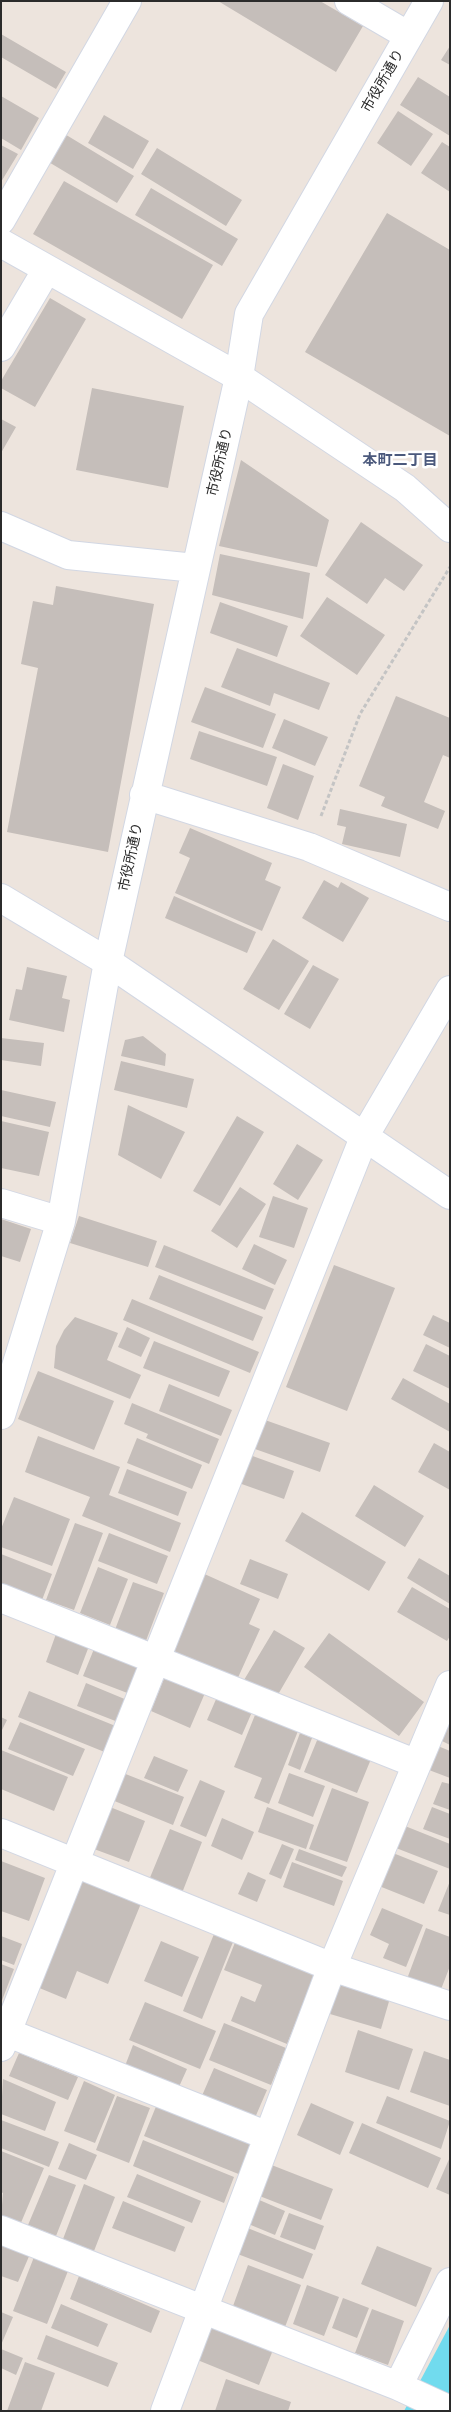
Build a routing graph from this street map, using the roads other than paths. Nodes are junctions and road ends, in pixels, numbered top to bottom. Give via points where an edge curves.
1 (127, 1) edge
2 (349, 1) edge
3 (428, 1) edge
4 (409, 36) junction
5 (1, 220) edge
6 (1, 243) edge
7 (47, 269) junction
8 (1, 348) edge
9 (239, 377) junction
10 (1, 526) edge
11 (450, 528) edge
12 (195, 568) junction
13 (144, 795) junction
14 (1, 898) edge
15 (450, 907) edge
16 (108, 962) junction
17 (450, 990) edge
18 (364, 1135) junction
19 (450, 1194) edge
20 (1, 1203) edge
21 (61, 1221) junction
22 (1, 1415) edge
23 (1, 1598) edge
24 (156, 1661) junction
25 (450, 1685) edge
26 (417, 1764) junction
27 (1, 1833) edge
28 (75, 1864) junction
29 (332, 1967) junction
30 (450, 2006) edge
31 (3, 2036) edge
32 (268, 2136) junction
33 (1, 2230) edge
34 (450, 2282) edge
35 (202, 2308) junction
36 (398, 2386) junction
37 (450, 2410) edge
38 (165, 2411) edge

1 - 5 street
2 - 4 street
3 - 4 street, 市役所通り
4 - 9 street, 市役所通り via 249,314
6 - 7 street
7 - 8 street
7 - 9 street
9 - 11 street via 405,488
9 - 12 street, 市役所通り
10 - 12 street via 68,555
12 - 13 street, 市役所通り
13 - 15 street via 309,847
13 - 16 street, 市役所通り
14 - 16 street
16 - 18 street
16 - 21 street, 市役所通り
17 - 18 street
18 - 19 street
18 - 24 street
20 - 21 street
21 - 22 street, 市役所通り
23 - 24 street
24 - 26 street
24 - 28 street
25 - 26 street
26 - 29 street
27 - 28 street
28 - 29 street
28 - 31 street
29 - 30 street
29 - 32 street
31 - 32 street
32 - 35 street
33 - 35 street
34 - 36 street
35 - 36 street
35 - 38 street
36 - 37 street

